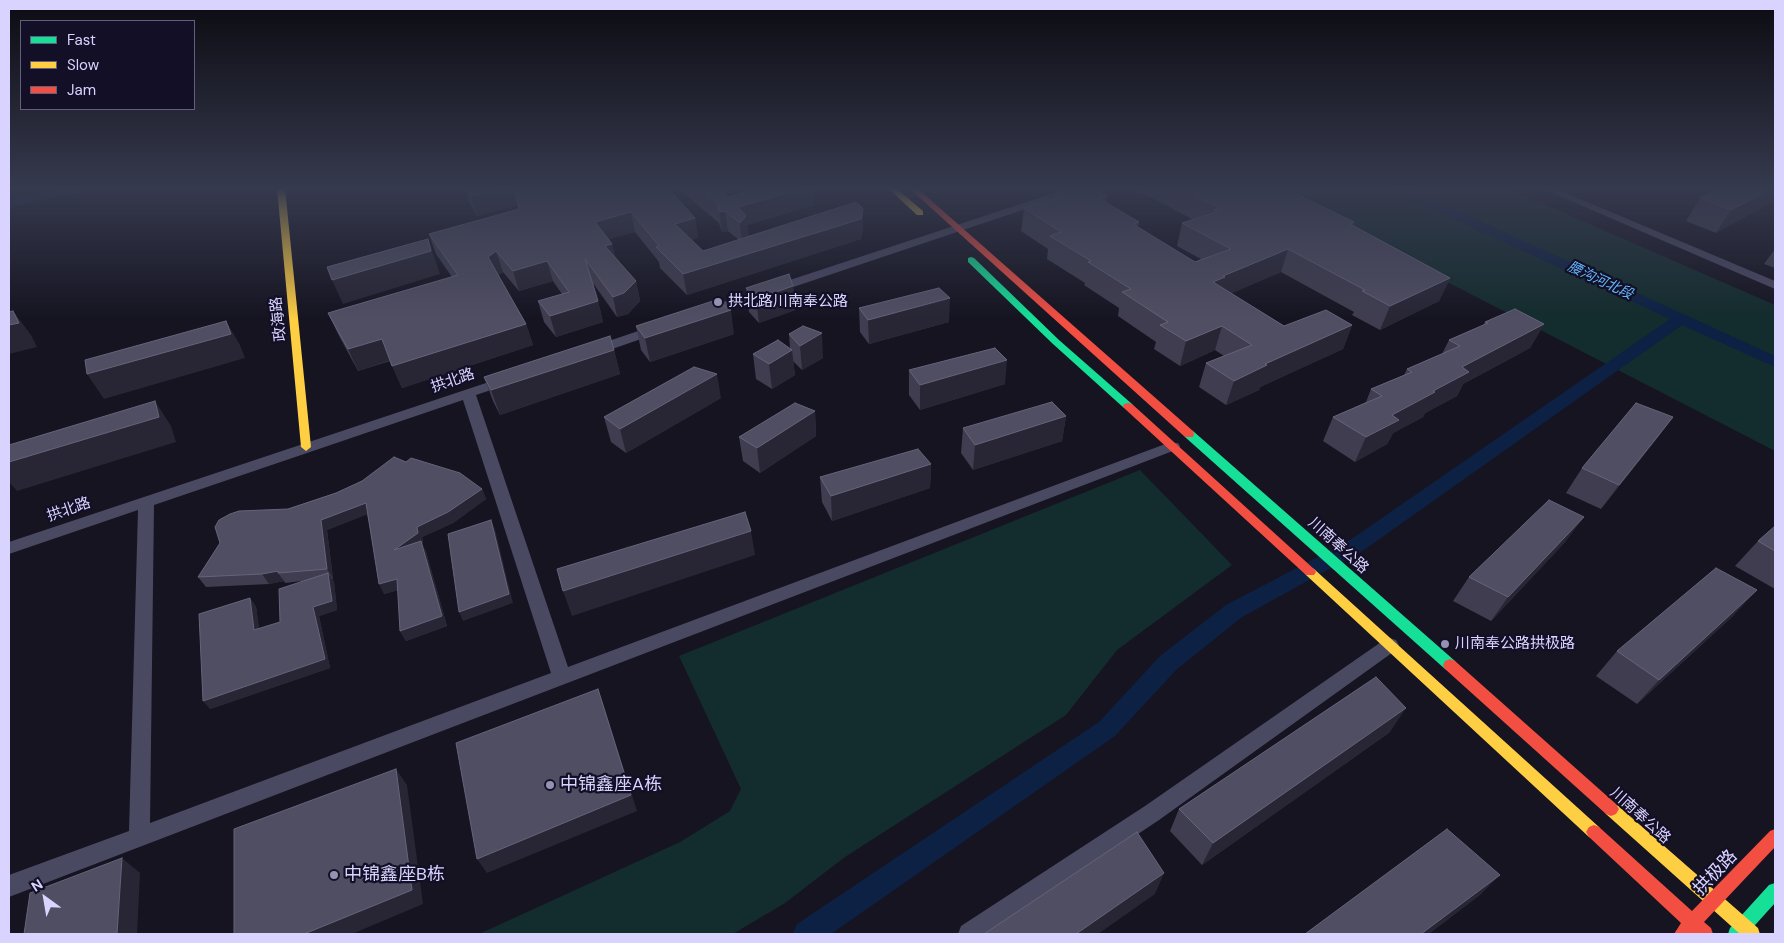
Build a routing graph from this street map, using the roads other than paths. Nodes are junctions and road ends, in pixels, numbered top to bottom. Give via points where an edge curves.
1 (285, 232) edge
2 (918, 232) edge
3 (940, 232) edge
4 (963, 232) edge
5 (1650, 232) edge
6 (953, 244) dead end
7 (965, 254) dead end
8 (1775, 285) edge
9 (696, 316) edge
10 (671, 324) edge
11 (579, 355) edge
12 (524, 374) edge
13 (468, 393) junction
14 (1173, 446) junction
15 (306, 447) junction
16 (146, 502) junction
17 (9, 548) edge
18 (1390, 645) junction
19 (562, 677) junction
20 (1775, 836) edge
21 (139, 837) junction
22 (9, 886) edge
23 (1775, 891) edge
24 (1714, 901) junction
25 (1693, 923) junction
26 (1744, 932) edge
27 (969, 934) edge
28 (1682, 934) edge
29 (1705, 934) edge

1 - 15 main road, 政海路
2 - 9 street
3 - 6 main road
4 - 24 main road, 川南奉公路
5 - 8 street
7 - 14 main road via 1056,342
10 - 11 street
12 - 13 street, 拱北路
13 - 15 street, 拱北路
13 - 19 street
14 - 18 main road
14 - 19 street
15 - 16 street, 拱北路
16 - 17 street, 拱北路
16 - 21 street
18 - 25 main road
18 - 27 street via 1152,813
19 - 21 street
20 - 24 main road, 拱极路
21 - 22 street
23 - 26 main road
24 - 25 main road, 拱极路
24 - 26 main road, 川南奉公路
25 - 28 main road, 拱极路
25 - 29 main road

